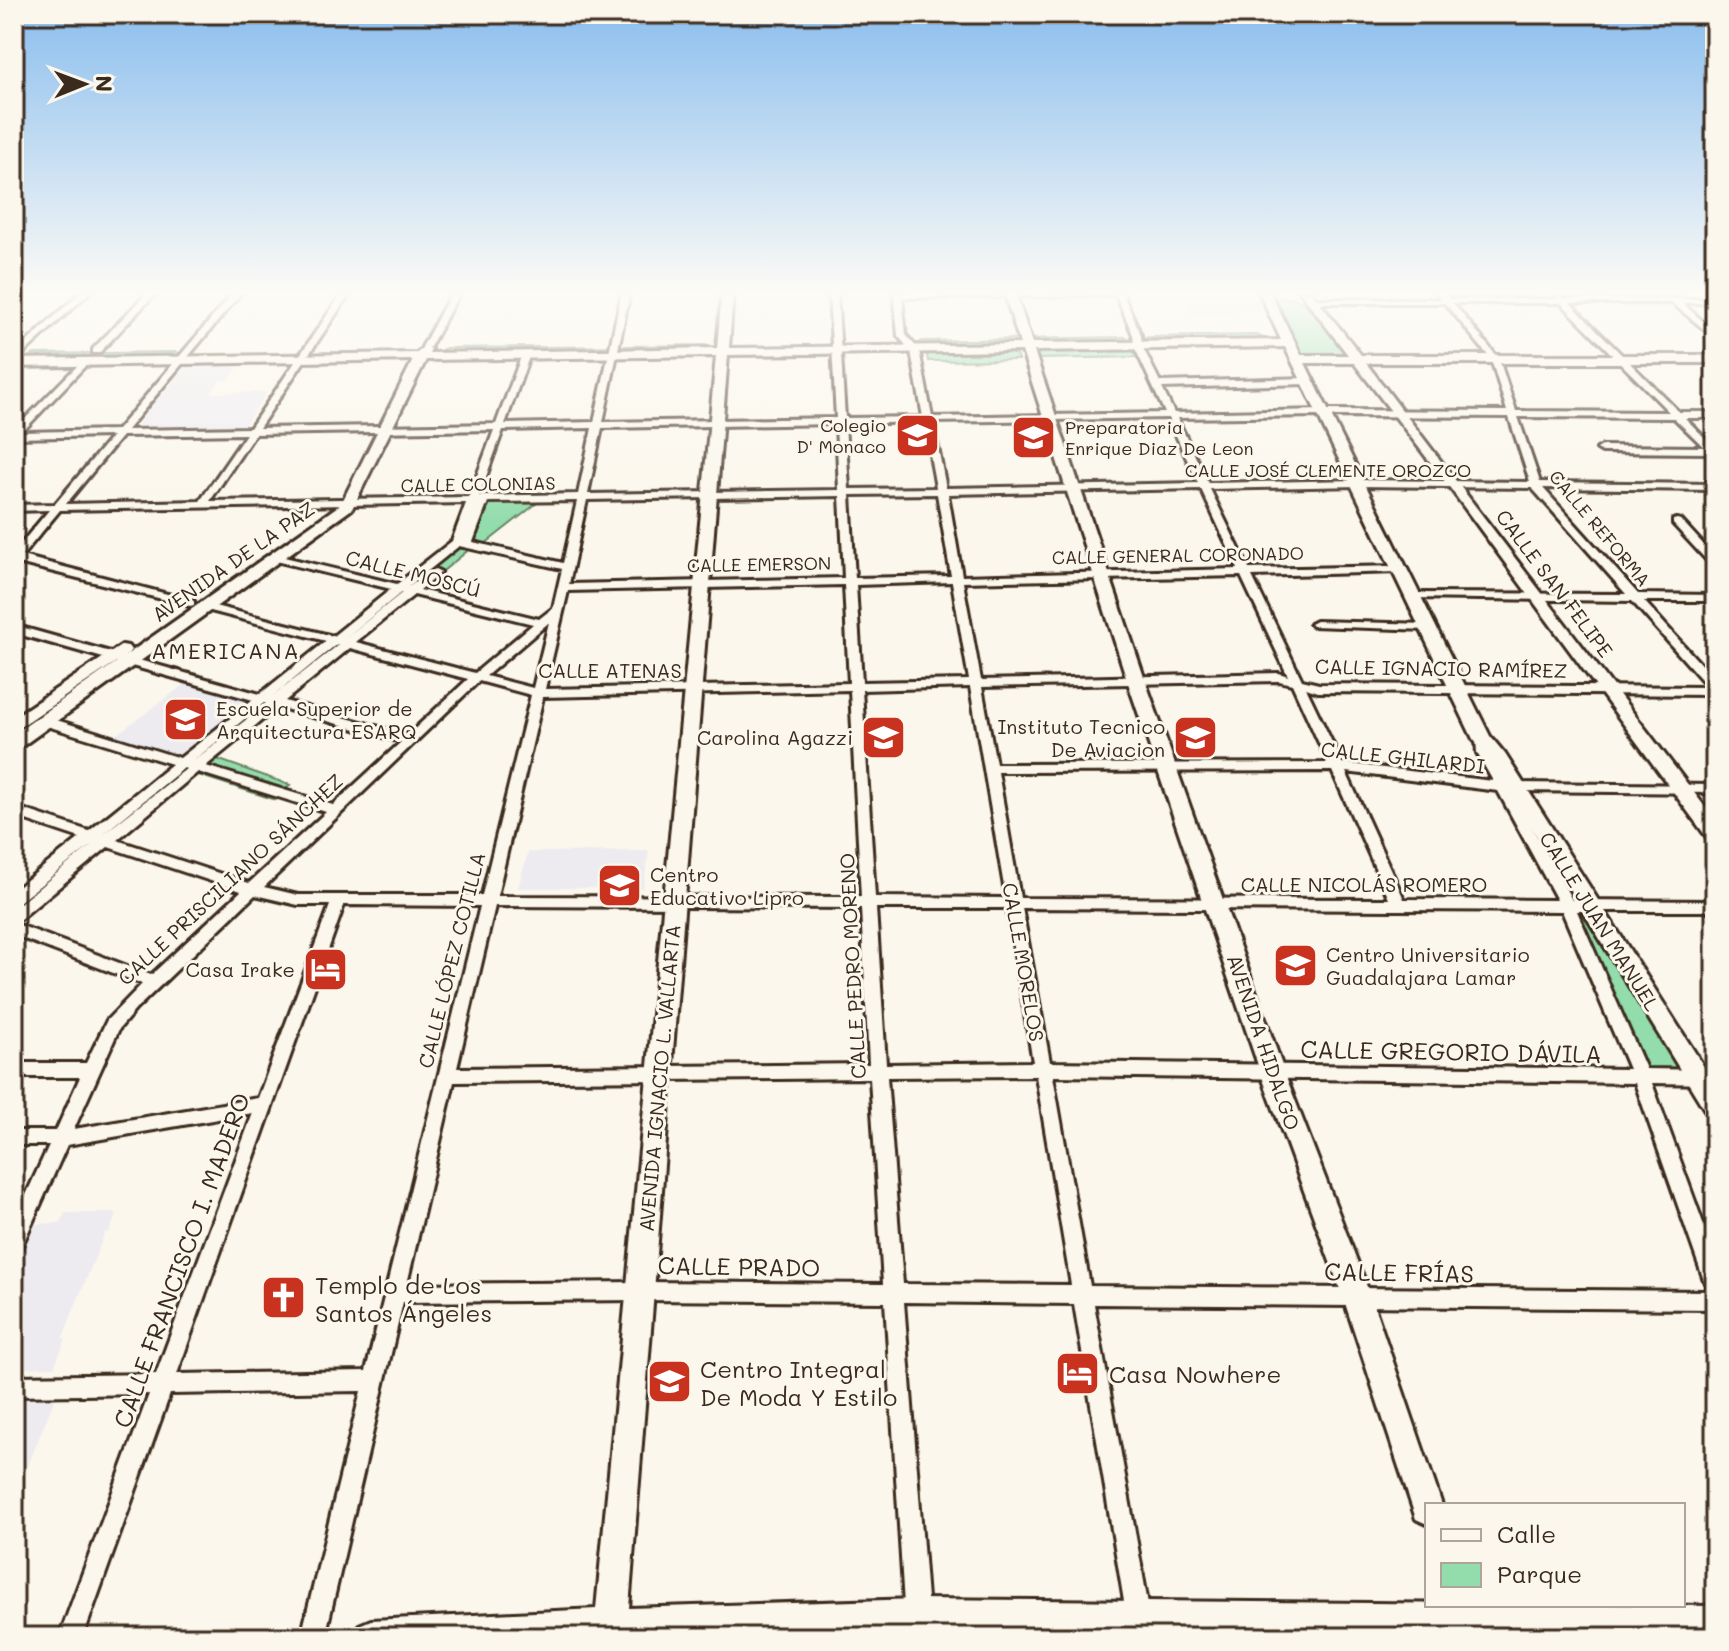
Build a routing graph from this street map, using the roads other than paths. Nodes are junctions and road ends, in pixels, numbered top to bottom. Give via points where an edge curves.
1 (77, 369) edge
2 (172, 369) edge
3 (295, 369) edge
4 (415, 369) edge
5 (521, 369) edge
6 (608, 369) edge
7 (721, 369) edge
8 (837, 369) edge
9 (917, 369) edge
10 (1034, 369) edge
11 (1151, 369) edge
12 (1302, 369) edge
13 (1366, 369) edge
14 (1498, 369) edge
15 (1631, 369) edge
16 (1308, 381) junction
17 (1158, 385) junction
18 (1324, 413) junction
19 (1400, 413) junction
20 (1514, 414) junction
21 (1676, 415) junction
22 (1715, 415) edge
23 (1171, 416) junction
24 (1050, 418) junction
25 (928, 420) junction
26 (840, 421) junction
27 (717, 423) junction
28 (597, 425) junction
29 (500, 427) junction
30 (384, 429) junction
31 (252, 431) junction
32 (118, 434) junction
33 (14, 435) edge
34 (1602, 449) dead end
35 (1713, 452) edge
36 (1359, 483) junction
37 (1455, 485) junction
38 (1203, 486) junction
39 (1536, 486) junction
40 (1715, 487) edge
41 (1074, 489) junction
42 (942, 491) junction
43 (844, 493) junction
44 (710, 496) junction
45 (580, 498) junction
46 (347, 499) junction
47 (478, 499) junction
48 (203, 504) junction
49 (58, 507) junction
50 (14, 508) edge
51 (1677, 522) dead end
52 (464, 543) junction
53 (15, 558) edge
54 (276, 558) junction
55 (1715, 563) edge
56 (567, 567) junction
57 (1400, 569) junction
58 (1245, 572) junction
59 (1102, 575) junction
60 (957, 578) junction
61 (850, 580) junction
62 (702, 583) junction
63 (563, 588) junction
64 (405, 590) junction
65 (1413, 596) junction
66 (1538, 597) junction
67 (1634, 597) junction
68 (1715, 598) edge
69 (199, 605) junction
70 (558, 609) junction
71 (542, 623) junction
72 (1316, 624) dead end
73 (1428, 627) junction
74 (14, 629) edge
75 (341, 642) junction
76 (113, 656) junction
77 (130, 661) junction
78 (477, 677) junction
79 (1136, 680) junction
80 (1297, 682) junction
81 (975, 683) junction
82 (856, 686) junction
83 (693, 689) junction
84 (1458, 690) junction
85 (1715, 690) edge
86 (1608, 691) junction
87 (538, 693) junction
88 (269, 700) junction
89 (19, 717) edge
90 (45, 721) junction
91 (410, 740) junction
92 (14, 743) edge
93 (190, 764) junction
94 (1337, 767) junction
95 (990, 768) junction
96 (1168, 768) junction
97 (1510, 788) junction
98 (1681, 788) junction
99 (1715, 789) edge
100 (335, 810) junction
101 (14, 811) edge
102 (1715, 834) edge
103 (98, 839) junction
104 (250, 889) junction
105 (14, 898) edge
106 (339, 900) junction
107 (489, 900) junction
108 (674, 901) junction
109 (869, 901) junction
110 (1013, 903) junction
111 (1398, 903) junction
112 (1215, 904) junction
113 (1578, 905) junction
114 (1715, 906) edge
115 (14, 916) edge
116 (14, 929) edge
117 (152, 982) junction
118 (1042, 1069) junction
119 (14, 1070) edge
120 (93, 1070) junction
121 (878, 1070) junction
122 (659, 1073) junction
123 (1273, 1074) junction
124 (446, 1075) junction
125 (1641, 1077) junction
126 (1706, 1077) edge
127 (265, 1104) junction
128 (1715, 1105) edge
129 (14, 1138) edge
130 (62, 1138) junction
131 (14, 1242) edge
132 (1715, 1283) edge
133 (640, 1291) junction
134 (395, 1293) junction
135 (894, 1293) junction
136 (1083, 1295) junction
137 (1357, 1297) junction
138 (1715, 1300) edge
139 (373, 1381) junction
140 (164, 1384) junction
141 (14, 1386) edge
142 (1425, 1503) edge
143 (1464, 1622) edge
144 (1715, 1623) edge
145 (918, 1626) edge
146 (1140, 1627) edge
147 (610, 1631) edge
148 (71, 1637) edge
149 (313, 1637) edge
150 (371, 1637) edge

1 - 33 street
2 - 32 street
3 - 31 street
4 - 30 main road, AVENIDA DE LA PAZ
5 - 29 street
6 - 28 street, CALLE LÓPEZ COTILLA
7 - 27 main road, AVENIDA IGNACIO L. VALLARTA
8 - 26 street, CALLE PEDRO MORENO
9 - 25 street, CALLE MORELOS
10 - 24 main road
11 - 17 street
12 - 16 main road, CALLE JUAN MANUEL
13 - 19 main road, CALLE SAN FELIPE
14 - 20 street, CALLE REFORMA
15 - 21 street
16 - 17 street
16 - 18 main road, CALLE JUAN MANUEL
17 - 23 street
18 - 19 street
18 - 23 street
18 - 36 main road, CALLE JUAN MANUEL
19 - 20 street
19 - 37 main road, CALLE SAN FELIPE
20 - 21 street
20 - 39 street, CALLE REFORMA
21 - 22 street
21 - 35 street
23 - 24 street
23 - 38 street
24 - 25 street
24 - 41 main road
25 - 26 street
25 - 42 street, CALLE MORELOS
26 - 27 street
26 - 43 street, CALLE PEDRO MORENO
27 - 28 street
27 - 44 main road, AVENIDA IGNACIO L. VALLARTA
28 - 29 street
28 - 45 street, CALLE LÓPEZ COTILLA
29 - 30 street
29 - 47 street
30 - 31 street
30 - 46 main road, AVENIDA DE LA PAZ
31 - 32 street
31 - 48 street
32 - 33 street
32 - 49 street
34 - 35 street
36 - 37 street, CALLE JOSÉ CLEMENTE OROZCO
36 - 38 street, CALLE JOSÉ CLEMENTE OROZCO
36 - 57 main road, CALLE JUAN MANUEL
37 - 39 street, CALLE JOSÉ CLEMENTE OROZCO
37 - 66 main road, CALLE SAN FELIPE
38 - 41 street, CALLE JOSÉ CLEMENTE OROZCO
38 - 58 street
39 - 40 street, CALLE JOSÉ CLEMENTE OROZCO
39 - 67 street, CALLE REFORMA
41 - 42 street, CALLE JOSÉ CLEMENTE OROZCO
41 - 59 main road, AVENIDA HIDALGO
42 - 43 street, CALLE COLONIAS
42 - 60 street, CALLE MORELOS
43 - 44 street, CALLE COLONIAS
43 - 61 street, CALLE PEDRO MORENO
44 - 45 street, CALLE COLONIAS
44 - 62 main road, AVENIDA IGNACIO L. VALLARTA
45 - 47 street, CALLE COLONIAS
45 - 56 street, CALLE LÓPEZ COTILLA
46 - 47 street, CALLE COLONIAS
46 - 48 street, CALLE COLONIAS
46 - 54 main road, AVENIDA DE LA PAZ
46 - 69 main road, AVENIDA DE LA PAZ
47 - 52 street
48 - 49 street, CALLE COLONIAS
49 - 50 street, CALLE COLONIAS
49 - 53 street
51 - 55 street
52 - 56 street
52 - 64 street
53 - 69 street, CALLE ATENAS
54 - 64 street, CALLE MOSCÚ
54 - 69 main road, AVENIDA DE LA PAZ
56 - 63 street, CALLE LÓPEZ COTILLA
57 - 58 street, CALLE GENERAL CORONADO
57 - 65 main road, CALLE JUAN MANUEL
58 - 59 street, CALLE GENERAL CORONADO
58 - 80 street
59 - 60 street, CALLE GENERAL CORONADO
59 - 79 main road, AVENIDA HIDALGO
60 - 61 street, CALLE EMERSON
60 - 81 street, CALLE MORELOS
61 - 62 street, CALLE EMERSON
61 - 82 street, CALLE PEDRO MORENO
62 - 63 street, CALLE EMERSON
62 - 83 main road, AVENIDA IGNACIO L. VALLARTA
63 - 70 street, CALLE LÓPEZ COTILLA
64 - 71 street, CALLE MOSCÚ
64 - 75 street
65 - 66 street
65 - 73 main road, CALLE JUAN MANUEL
66 - 67 street
66 - 86 main road, CALLE SAN FELIPE
67 - 68 street
67 - 85 street, CALLE REFORMA
69 - 75 street, CALLE ATENAS
69 - 76 main road, AVENIDA DE LA PAZ
69 - 77 main road, AVENIDA DE LA PAZ
70 - 71 street, CALLE PRISCILIANO SÁNCHEZ
70 - 87 street, CALLE LÓPEZ COTILLA
71 - 78 street, CALLE PRISCILIANO SÁNCHEZ
72 - 73 street
73 - 84 main road, CALLE JUAN MANUEL
74 - 76 street
75 - 78 street, CALLE ATENAS
75 - 88 street
76 - 77 street
76 - 89 main road, AVENIDA DE LA PAZ
77 - 88 street
77 - 90 main road, AVENIDA DE LA PAZ
78 - 87 street, CALLE ATENAS
78 - 91 street, CALLE PRISCILIANO SÁNCHEZ
79 - 80 street, CALLE IGNACIO RAMÍREZ via 1279,677
79 - 81 street, CALLE IGNACIO RAMÍREZ
79 - 96 main road, AVENIDA HIDALGO
80 - 84 street, CALLE IGNACIO RAMÍREZ via 1318,688
80 - 94 street
81 - 82 street, CALLE ATENAS
81 - 95 street, CALLE MORELOS
82 - 83 street, CALLE ATENAS
82 - 109 street, CALLE PEDRO MORENO
83 - 87 street, CALLE ATENAS
83 - 108 main road, AVENIDA IGNACIO L. VALLARTA
84 - 86 street, CALLE IGNACIO RAMÍREZ
84 - 97 main road, CALLE JUAN MANUEL
85 - 86 street, CALLE IGNACIO RAMÍREZ
86 - 98 main road, CALLE SAN FELIPE
87 - 107 street, CALLE LÓPEZ COTILLA
88 - 91 street
88 - 93 street
90 - 92 main road, AVENIDA DE LA PAZ
90 - 93 street
91 - 100 street, CALLE PRISCILIANO SÁNCHEZ
93 - 100 street
93 - 103 street
94 - 96 street, CALLE GHILARDI
94 - 97 street, CALLE GHILARDI
94 - 111 street
95 - 96 street, CALLE GHILARDI
95 - 110 street, CALLE MORELOS
96 - 112 main road, AVENIDA HIDALGO
97 - 98 street, CALLE GHILARDI
97 - 113 main road, CALLE JUAN MANUEL
98 - 99 street, CALLE GHILARDI
98 - 102 main road, CALLE SAN FELIPE
100 - 104 street, CALLE PRISCILIANO SÁNCHEZ
101 - 103 street, CALLE NICOLÁS ROMERO
103 - 104 street, CALLE NICOLÁS ROMERO
103 - 105 street
103 - 115 street
104 - 106 street, CALLE NICOLÁS ROMERO via 298,900
104 - 117 street, CALLE PRISCILIANO SÁNCHEZ
106 - 107 street, CALLE NICOLÁS ROMERO
106 - 127 street, CALLE FRANCISCO I. MADERO
107 - 108 street, CALLE NICOLÁS ROMERO
107 - 124 street, CALLE LÓPEZ COTILLA
108 - 109 street, CALLE NICOLÁS ROMERO
108 - 122 main road, AVENIDA IGNACIO L. VALLARTA
109 - 110 street, CALLE NICOLÁS ROMERO
109 - 121 street, CALLE PEDRO MORENO
110 - 112 street, CALLE NICOLÁS ROMERO
110 - 118 street, CALLE MORELOS
111 - 112 street, CALLE NICOLÁS ROMERO
111 - 113 street, CALLE NICOLÁS ROMERO
112 - 123 main road, AVENIDA HIDALGO
113 - 114 street, CALLE NICOLÁS ROMERO
113 - 125 street
113 - 126 main road, CALLE JUAN MANUEL
116 - 117 street
117 - 120 street, CALLE PRISCILIANO SÁNCHEZ via 113,1025
118 - 121 street, CALLE GREGORIO DÁVILA
118 - 123 street, CALLE GREGORIO DÁVILA
118 - 136 street, CALLE MORELOS
119 - 120 street
120 - 130 street, CALLE PRISCILIANO SÁNCHEZ
121 - 122 street, CALLE GREGORIO DÁVILA
121 - 135 street, CALLE PEDRO MORENO
122 - 124 street, CALLE GREGORIO DÁVILA
122 - 133 main road, AVENIDA IGNACIO L. VALLARTA
123 - 125 street, CALLE GREGORIO DÁVILA
123 - 137 main road, AVENIDA HIDALGO
124 - 134 street, CALLE LÓPEZ COTILLA
125 - 126 street, CALLE GREGORIO DÁVILA
125 - 132 street
126 - 128 main road, CALLE JUAN MANUEL
127 - 130 street
127 - 140 street, CALLE FRANCISCO I. MADERO
129 - 130 street
130 - 131 street, CALLE PRISCILIANO SÁNCHEZ
133 - 134 street, CALLE PRADO
133 - 135 street, CALLE PRADO
133 - 147 main road, AVENIDA IGNACIO L. VALLARTA
134 - 139 street, CALLE LÓPEZ COTILLA
135 - 136 street, CALLE PRADO
135 - 145 street, CALLE PEDRO MORENO
136 - 137 street, CALLE FRÍAS
136 - 146 street, CALLE MORELOS
137 - 138 street, CALLE FRÍAS
137 - 142 main road, AVENIDA HIDALGO
139 - 140 street
139 - 149 street, CALLE LÓPEZ COTILLA
140 - 141 street
140 - 148 street, CALLE FRANCISCO I. MADERO
143 - 144 main road
143 - 146 main road
145 - 146 main road
145 - 147 main road
147 - 150 main road

